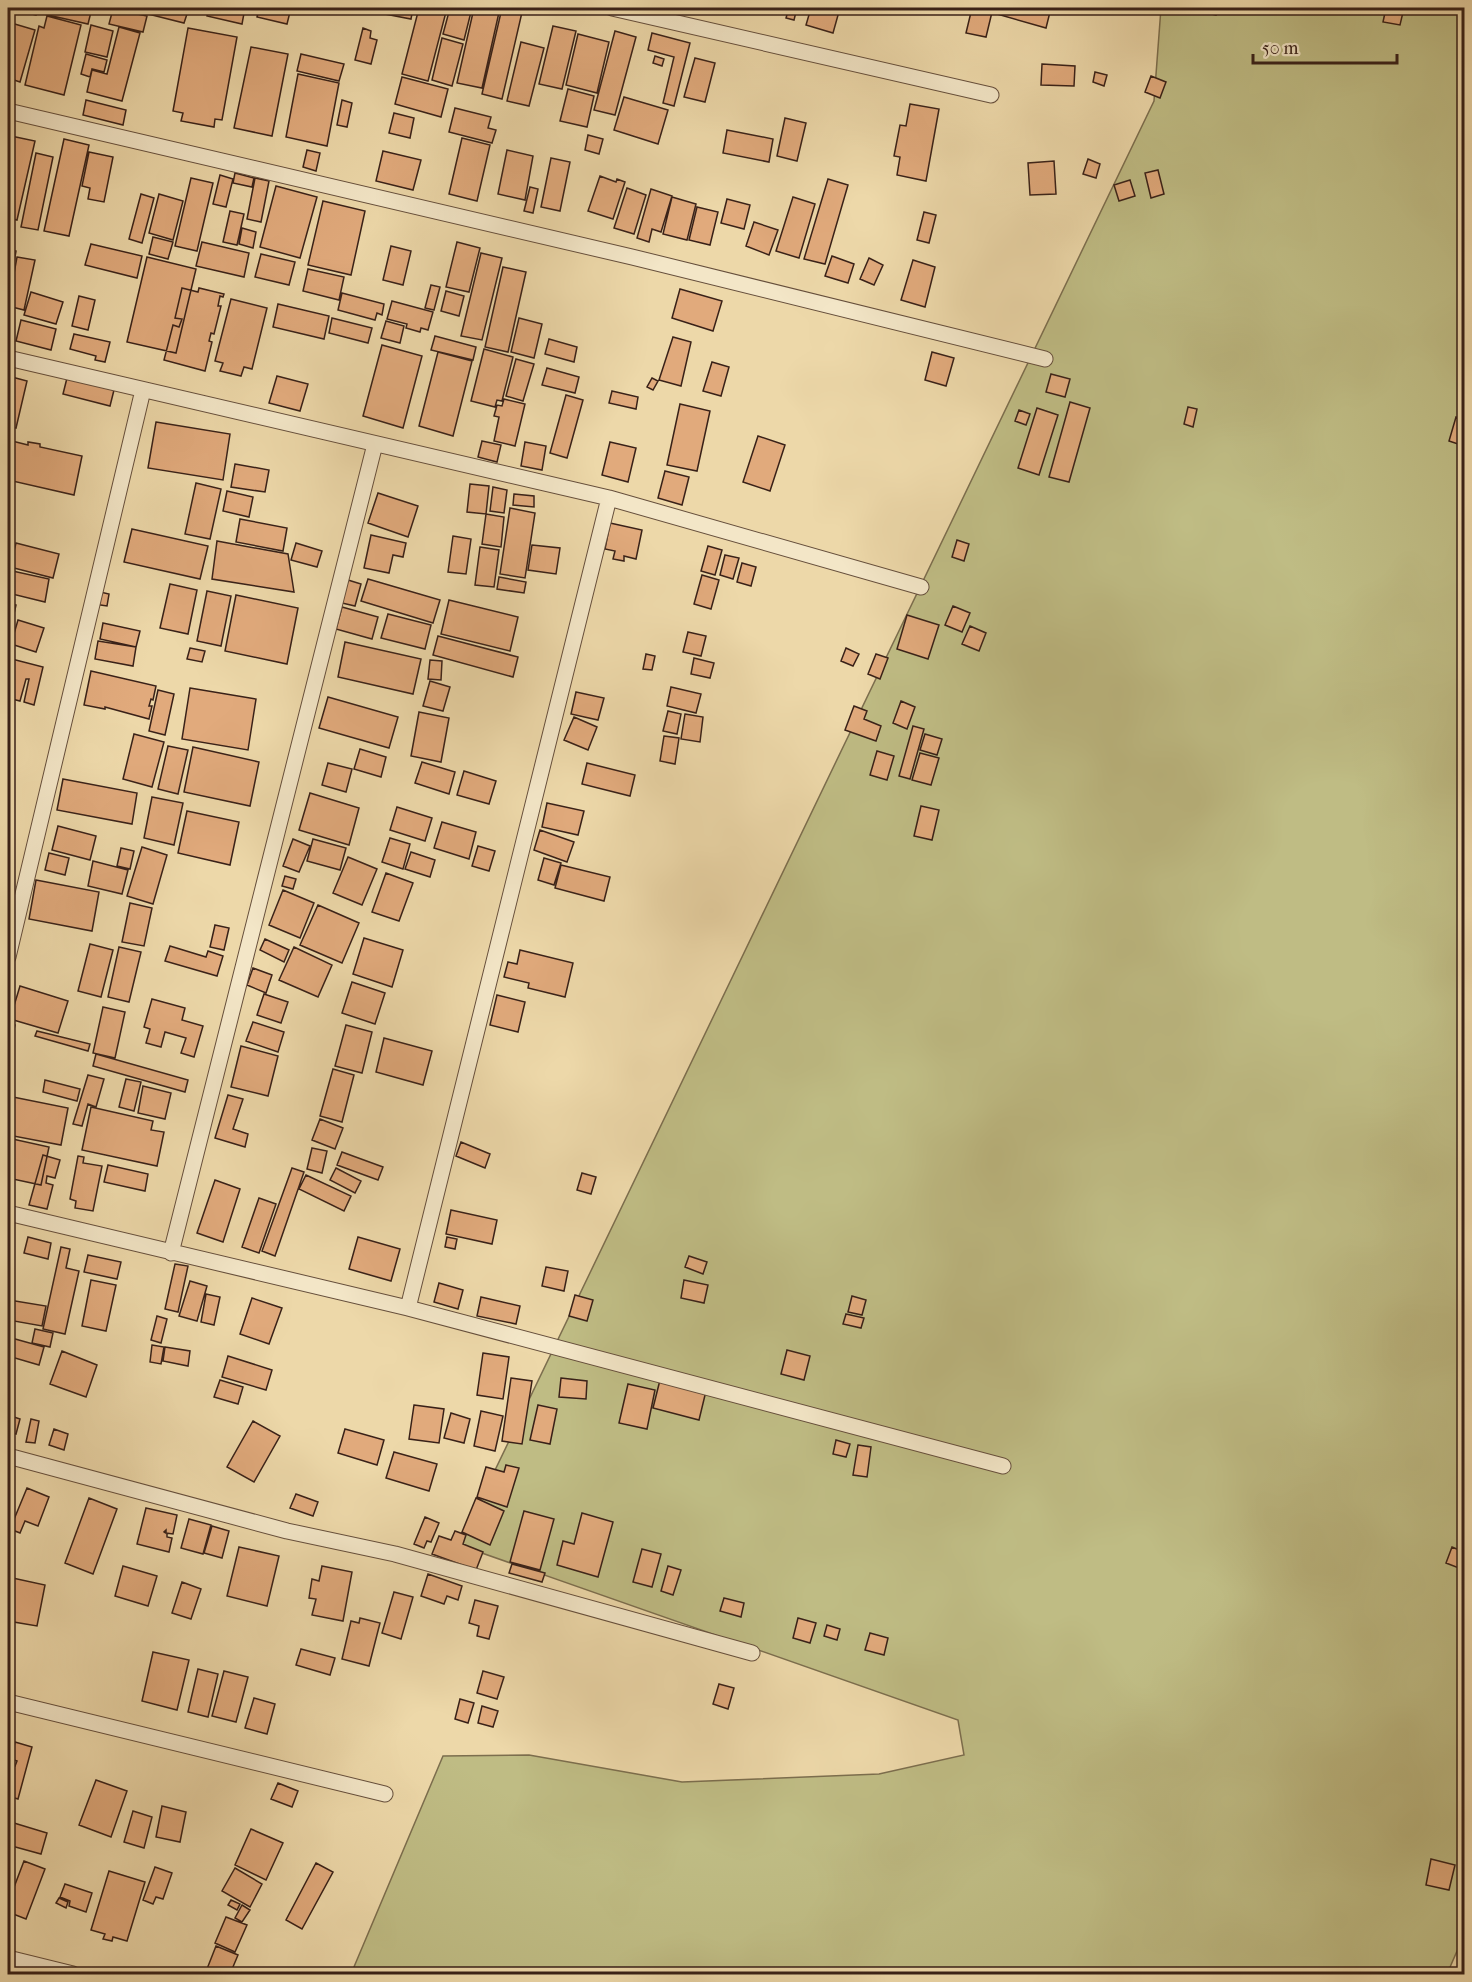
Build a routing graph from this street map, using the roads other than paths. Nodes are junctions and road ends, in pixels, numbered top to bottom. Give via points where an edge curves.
1 (612, 8) edge
2 (991, 95) dead end
3 (8, 111) edge
4 (8, 358) edge
5 (1045, 359) dead end
6 (143, 390) junction
7 (375, 444) junction
8 (609, 498) junction
9 (921, 587) dead end
10 (8, 957) edge
11 (8, 1213) edge
12 (171, 1253) junction
13 (408, 1308) junction
14 (8, 1456) edge
15 (1003, 1466) dead end
16 (752, 1653) dead end
17 (8, 1702) edge
18 (385, 1794) dead end
19 (8, 1958) edge
20 (73, 1974) edge

1 - 2 street
3 - 5 street via 483,221
4 - 6 street
6 - 7 street
6 - 10 street
7 - 8 street
7 - 12 street
8 - 9 street
8 - 13 street
11 - 12 street
12 - 13 street
13 - 15 street
14 - 16 street via 287,1531 405,1557
17 - 18 street
19 - 20 street

